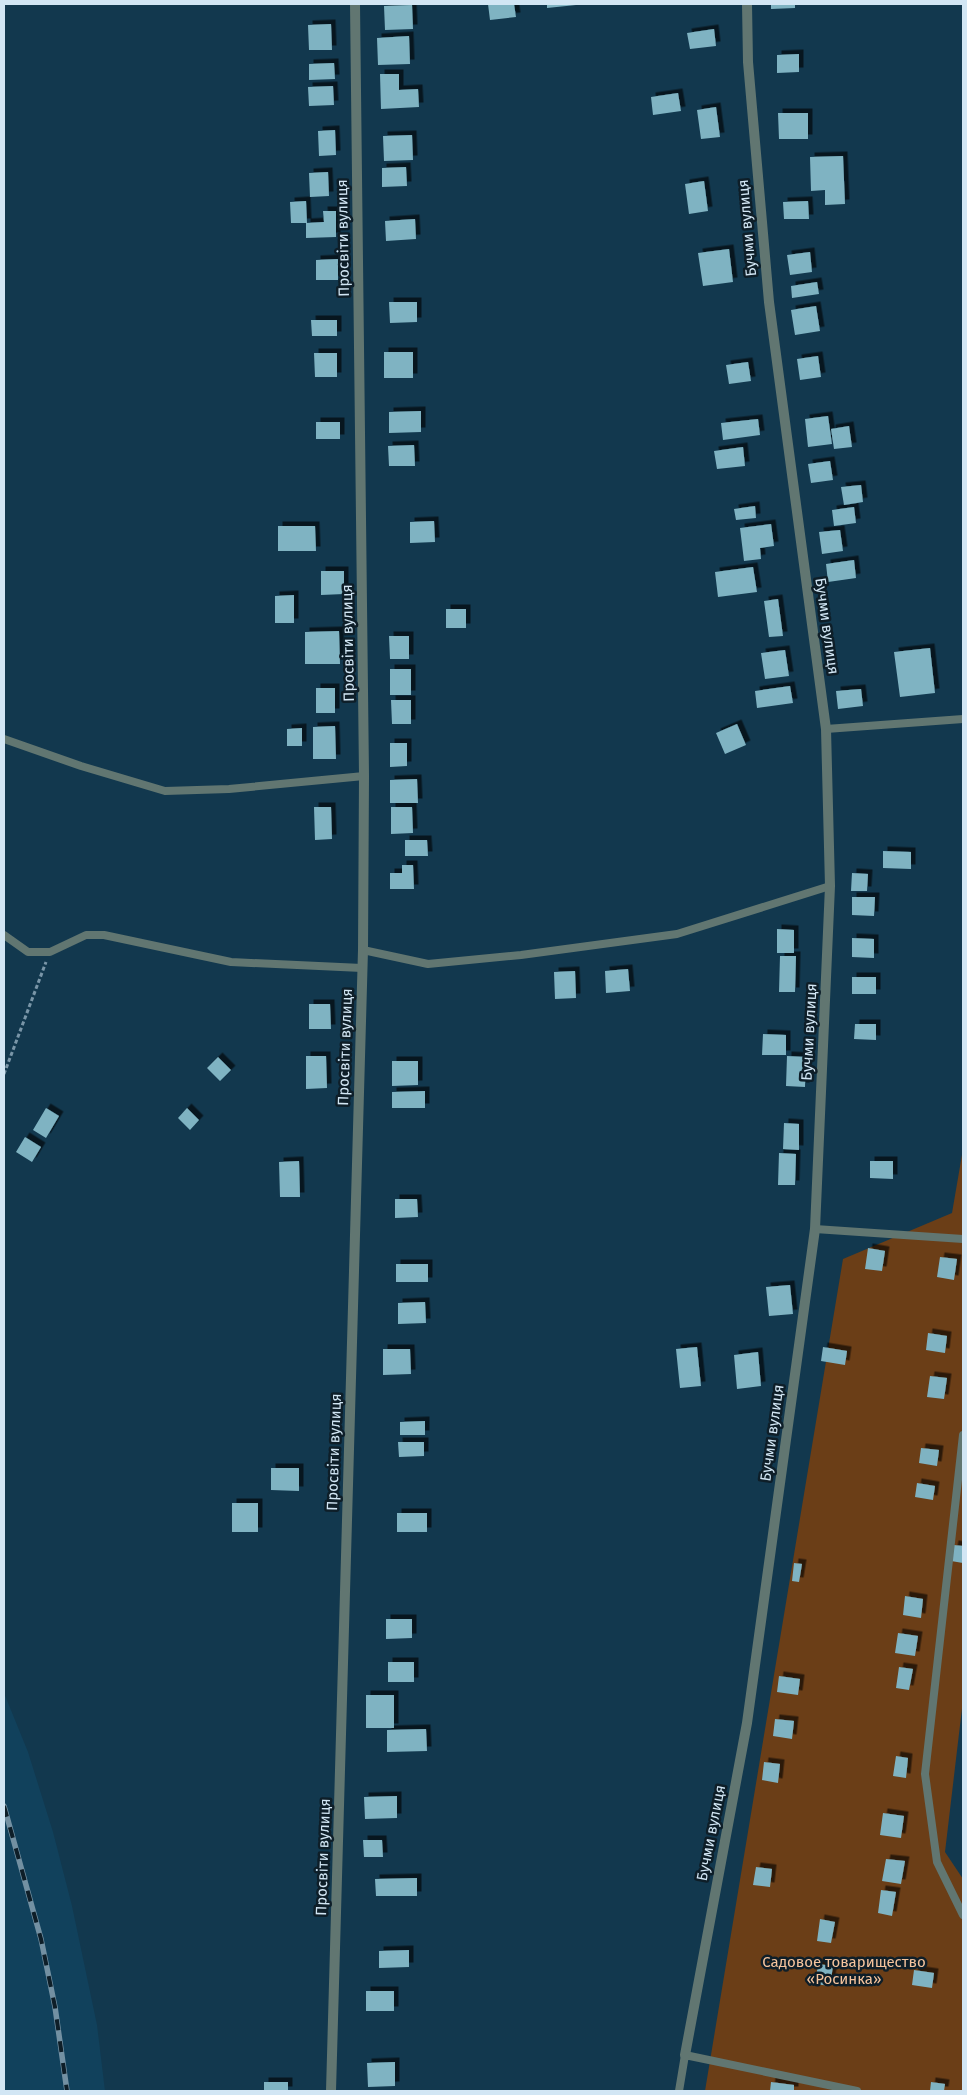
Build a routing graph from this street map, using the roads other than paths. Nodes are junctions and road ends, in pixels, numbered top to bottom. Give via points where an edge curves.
1 (355, 4) edge
2 (746, 4) edge
3 (963, 719) edge
4 (826, 729) junction
5 (4, 738) edge
6 (364, 776) junction
7 (830, 886) junction
8 (4, 935) edge
9 (363, 950) junction
10 (362, 968) junction
11 (815, 1229) junction
12 (963, 1239) edge
13 (963, 1435) edge
14 (963, 1915) edge
15 (685, 2055) junction
16 (331, 2091) edge
17 (679, 2091) edge
18 (857, 2091) edge

1 - 6 street, Просвіти вулиця
2 - 4 street, Бучми вулиця via 769,302
3 - 4 lane
4 - 7 street, Бучми вулиця
5 - 6 lane via 81,766 165,791 229,789
6 - 9 street, Просвіти вулиця
7 - 9 lane via 677,934 428,964
7 - 11 street, Бучми вулиця
8 - 10 lane via 28,952 50,952 86,935 104,935 230,962
9 - 10 street, Просвіти вулиця
10 - 16 street, Просвіти вулиця
11 - 12 lane
11 - 15 street, Бучми вулиця via 747,1723
13 - 14 lane via 925,1774 938,1862
15 - 17 lane
15 - 18 lane

